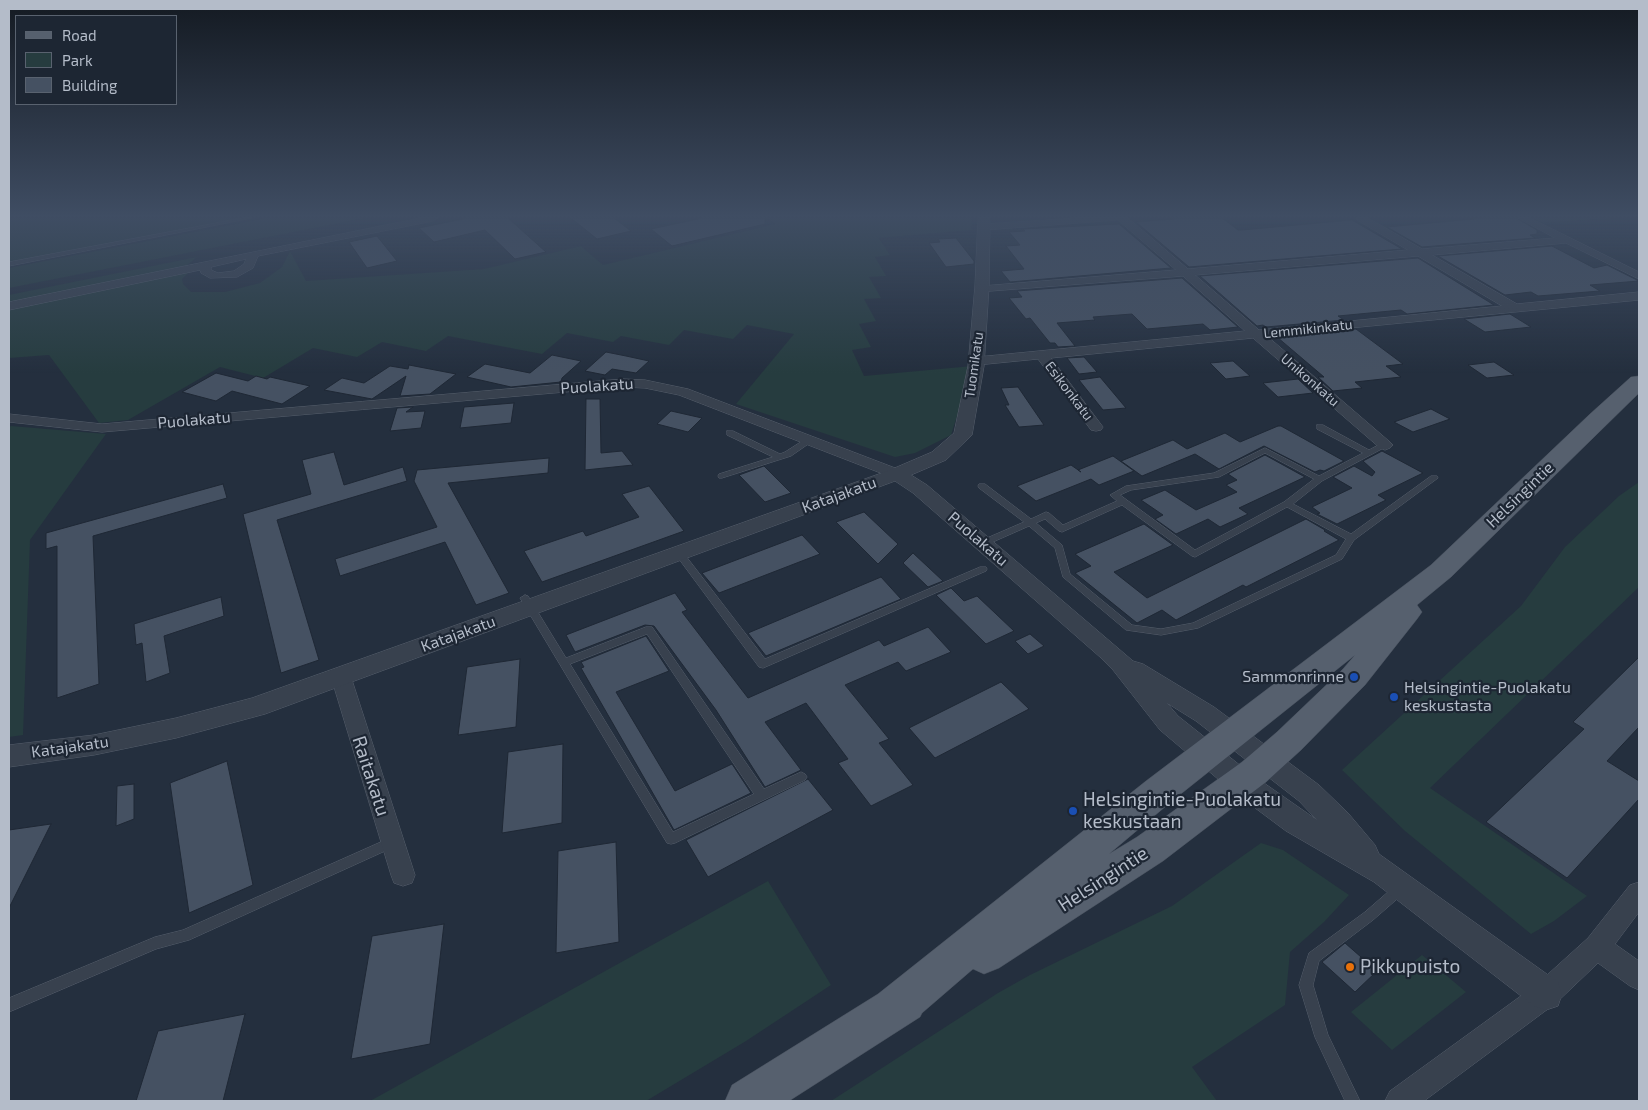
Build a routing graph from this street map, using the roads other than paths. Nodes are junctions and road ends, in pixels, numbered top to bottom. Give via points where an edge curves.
1 (183, 270) edge
2 (205, 270) edge
3 (244, 270) edge
4 (983, 270) edge
5 (1183, 270) edge
6 (1224, 270) edge
7 (1449, 270) edge
8 (1627, 270) edge
9 (1187, 273) junction
10 (1639, 276) edge
11 (982, 290) junction
12 (1639, 296) edge
13 (9, 306) edge
14 (1514, 308) junction
15 (1256, 334) junction
16 (1042, 355) junction
17 (977, 361) junction
18 (1639, 365) edge
19 (1639, 382) edge
20 (9, 418) edge
21 (1598, 419) junction
22 (1096, 426) dead end
23 (1320, 427) dead end
24 (730, 433) dead end
25 (810, 440) junction
26 (1385, 445) joint
27 (1369, 453) junction
28 (780, 457) junction
29 (897, 474) junction
30 (722, 476) dead end
31 (1434, 478) dead end
32 (1319, 479) junction
33 (982, 486) dead end
34 (1123, 501) junction
35 (1287, 504) junction
36 (1031, 523) junction
37 (1352, 538) junction
38 (983, 543) junction
39 (679, 553) junction
40 (983, 569) dead end
41 (1441, 571) junction
42 (528, 603) junction
43 (564, 663) junction
44 (341, 677) junction
45 (1220, 745) junction
46 (9, 756) edge
47 (1254, 772) junction
48 (801, 777) dead end
49 (762, 796) junction
50 (392, 842) junction
51 (403, 875) dead end
52 (1393, 880) junction
53 (1639, 893) edge
54 (1597, 947) junction
55 (1639, 978) edge
56 (1546, 994) junction
57 (9, 1005) edge
58 (890, 1012) junction
59 (748, 1101) edge
60 (1353, 1101) edge
61 (1402, 1101) edge

1 - 13 street
2 - 3 street via 210,275 226,277
4 - 11 street, Tuomikatu
5 - 9 street, Unikonkatu
6 - 9 street
7 - 14 street
8 - 10 street
9 - 11 street
9 - 15 street, Unikonkatu
11 - 17 street, Tuomikatu
12 - 14 street, Lemmikinkatu
14 - 15 street, Lemmikinkatu
15 - 16 street, Lemmikinkatu
15 - 26 street, Unikonkatu
16 - 17 street, Lemmikinkatu
16 - 22 street, Esikonkatu
17 - 29 street, Tuomikatu via 963,435 939,456
18 - 21 main road, Helsingintie
19 - 21 main road, Helsingintie
20 - 25 street, Puolakatu via 102,428 637,383 683,392
21 - 41 main road, Helsingintie
23 - 27 lane
24 - 28 lane
25 - 28 lane
25 - 29 street, Puolakatu
26 - 27 lane
27 - 32 lane
28 - 30 lane
29 - 38 street, Puolakatu via 920,489
29 - 39 street, Katajakatu
31 - 37 lane
32 - 34 lane via 1265,450 1216,475 1129,488 1114,495
32 - 35 lane
33 - 36 lane
34 - 35 lane via 1195,554
34 - 36 lane via 1062,528 1046,515
35 - 37 lane
36 - 37 lane via 1059,547 1066,575 1129,628 1161,632 1195,626 1339,557
36 - 38 lane
38 - 45 street, Puolakatu via 1108,650 1198,710
39 - 40 lane via 763,664
39 - 42 street, Katajakatu
41 - 45 main road, Helsingintie
41 - 47 main road, Helsingintie via 1354,677
42 - 43 lane
42 - 44 street, Katajakatu
43 - 49 lane via 649,629
43 - 49 lane via 671,840
44 - 46 street, Katajakatu via 256,707 176,728 94,745
44 - 50 street, Raitakatu
45 - 47 street
45 - 58 main road, Helsingintie
47 - 52 street via 1296,822
47 - 58 main road, Helsingintie via 1150,849
48 - 49 lane
50 - 51 street, Raitakatu
50 - 57 lane via 184,936 155,943
52 - 56 street
52 - 60 lane via 1398,893 1314,957 1306,985 1322,1037
53 - 54 street
54 - 55 street
54 - 56 street
56 - 61 street
58 - 59 main road, Helsingintie

